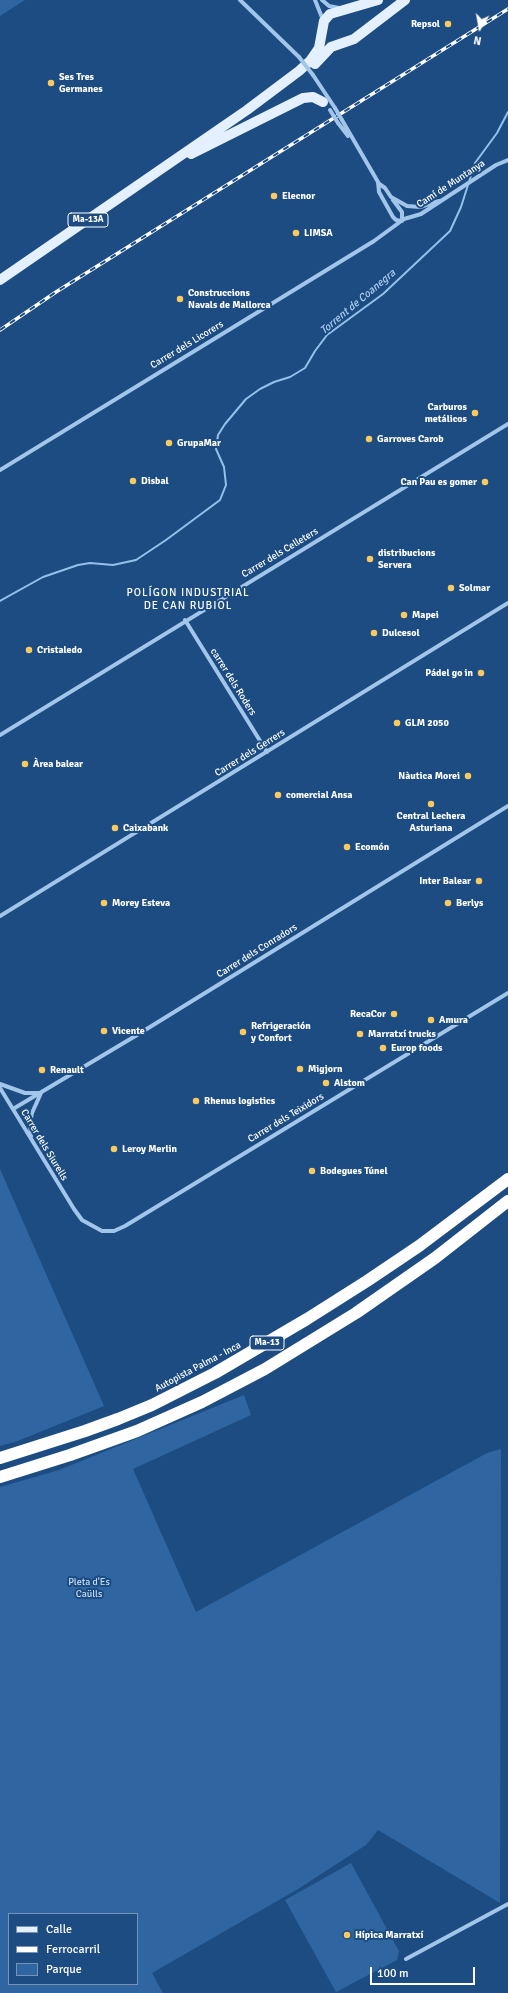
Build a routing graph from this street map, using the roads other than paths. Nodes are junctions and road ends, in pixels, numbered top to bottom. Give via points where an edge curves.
1 (240, 0) edge
2 (314, 0) edge
3 (322, 0) edge
4 (378, 0) edge
5 (405, 0) edge
6 (346, 10) junction
7 (323, 27) junction
8 (341, 43) junction
9 (278, 87) junction
10 (323, 102) joint
11 (340, 121) junction
12 (175, 159) junction
13 (508, 160) edge
14 (378, 182) junction
15 (391, 197) junction
16 (441, 200) junction
17 (402, 221) junction
18 (0, 280) edge
19 (508, 424) edge
20 (0, 470) edge
21 (508, 603) edge
22 (185, 620) junction
23 (0, 735) edge
24 (267, 752) junction
25 (508, 806) edge
26 (0, 916) edge
27 (508, 993) edge
28 (0, 1084) edge
29 (0, 1088) edge
30 (40, 1093) junction
31 (13, 1109) junction
32 (31, 1140) junction
33 (508, 1179) edge
34 (508, 1201) edge
35 (74, 1209) joint
36 (0, 1458) edge
37 (0, 1477) edge
38 (508, 1904) edge
39 (406, 1959) dead end

1 - 11 street, bridge via 299,58 335,108
2 - 7 street via 323,18
3 - 6 street via 333,7
4 - 6 main road
5 - 8 main road, Ma-13A via 374,21 354,39
6 - 7 main road via 330,14 325,18
7 - 8 main road via 330,39
7 - 9 main road, Ma-13A via 321,43 314,57
8 - 9 main road, Ma-13A via 331,47 309,68
9 - 12 main road, Ma-13A
10 - 11 street, bridge
10 - 12 main road via 313,97 303,98 191,154
11 - 14 street
12 - 18 main road, Ma-13A
13 - 16 street, Camí de Muntanya
14 - 15 street
14 - 17 street via 380,192 393,217
15 - 16 street via 403,205 416,207
15 - 17 street via 401,210
16 - 17 street, Camí de Muntanya via 421,214
17 - 20 street, Carrer dels Licorers via 374,241
19 - 22 street, Carrer dels Celleters
21 - 24 street, Carrer dels Gerrers
22 - 23 street, Carrer dels Celleters
22 - 24 street, carrer dels Roders
24 - 26 street, Carrer dels Gerrers
25 - 30 street, Carrer dels Conradors
27 - 35 street, Carrer dels Teixidors via 125,1226 114,1231 102,1230 82,1220
28 - 30 street via 25,1093
29 - 31 street, Carrer dels Siurells
30 - 31 street, Carrer dels Conradors
30 - 32 street via 32,1112
31 - 32 street, Carrer dels Siurells
32 - 35 street, Carrer dels Siurells
33 - 36 highway, Autopista Palma - Inca / Ma-13 via 419,1246 367,1281 215,1373 118,1419
34 - 37 highway, Ma-13 via 435,1258 356,1314 246,1380 137,1431
38 - 39 street

